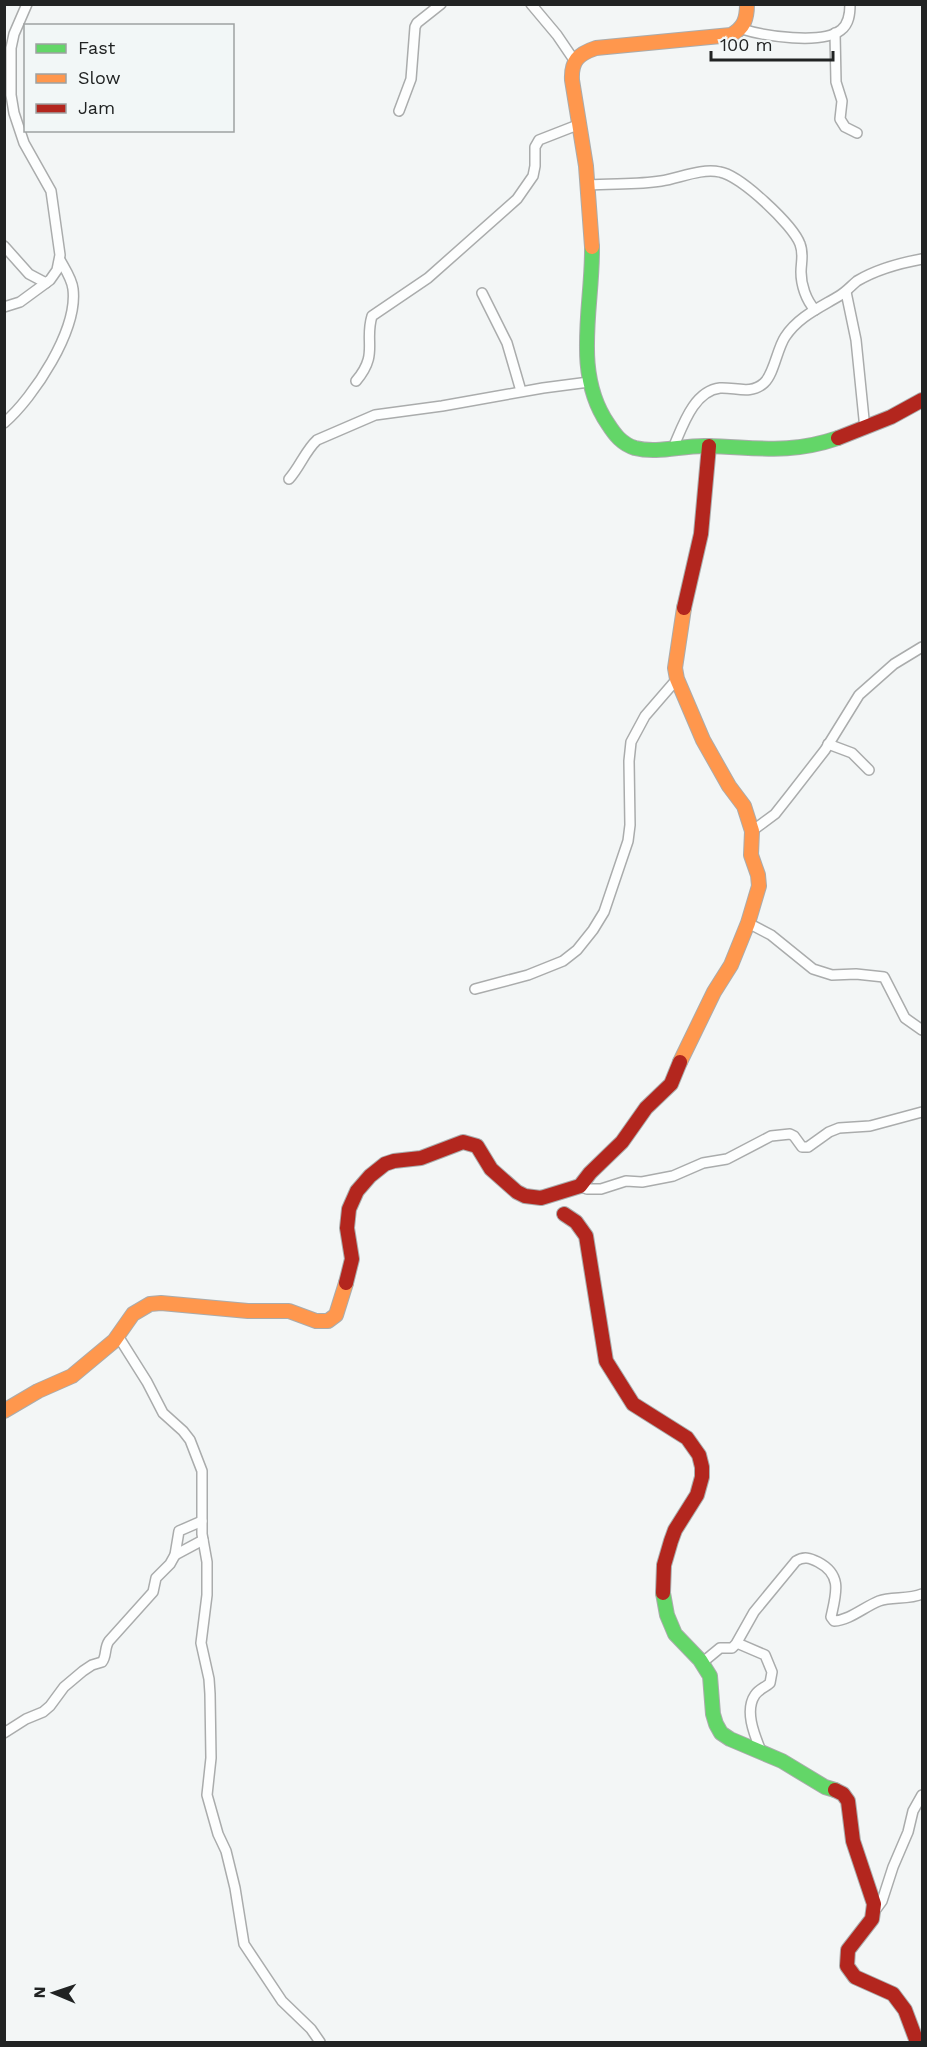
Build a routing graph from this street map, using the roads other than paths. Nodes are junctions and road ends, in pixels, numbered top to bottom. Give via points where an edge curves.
1 (27, 4) edge
2 (441, 4) edge
3 (531, 4) edge
4 (747, 4) edge
5 (850, 4) edge
6 (742, 29) junction
7 (835, 33) junction
8 (8, 48) edge
9 (574, 60) junction
10 (399, 111) dead end
11 (580, 124) junction
12 (857, 133) dead end
13 (588, 185) junction
14 (4, 246) edge
15 (922, 259) edge
16 (60, 260) junction
17 (46, 283) junction
18 (846, 292) junction
19 (482, 293) dead end
20 (4, 308) edge
21 (815, 310) junction
22 (356, 381) dead end
23 (589, 382) junction
24 (521, 392) junction
25 (922, 400) edge
26 (4, 423) edge
27 (865, 429) junction
28 (709, 446) junction
29 (673, 448) junction
30 (289, 479) dead end
31 (922, 647) edge
32 (677, 679) junction
33 (828, 744) junction
34 (869, 770) dead end
35 (752, 831) junction
36 (748, 923) junction
37 (475, 989) dead end
38 (922, 1030) edge
39 (922, 1112) edge
40 (580, 1186) junction
41 (564, 1214) dead end
42 (118, 1336) junction
43 (4, 1411) edge
44 (202, 1521) junction
45 (203, 1540) junction
46 (175, 1555) junction
47 (922, 1594) edge
48 (737, 1643) junction
49 (703, 1662) junction
50 (4, 1733) edge
51 (761, 1753) junction
52 (922, 1794) edge
53 (874, 1912) junction
54 (320, 2043) edge
55 (917, 2043) edge

1 - 8 street
2 - 10 street via 415,27 411,80
3 - 9 street
4 - 6 street
5 - 7 street via 847,24
6 - 7 street via 774,37 824,37
6 - 9 street via 731,36 596,48
7 - 12 street via 836,82 842,101 840,119 844,127
8 - 16 street via 14,112 24,143 51,191
9 - 11 street
11 - 13 street
11 - 22 street via 539,140 533,176 517,199 428,278 372,316 370,356
13 - 21 street via 659,182 707,172 727,174 795,233 803,253 801,273 805,292
13 - 23 street via 592,238
14 - 17 street via 32,276
15 - 18 street via 881,270
16 - 17 street
16 - 26 street via 73,289 68,322 46,371
17 - 20 street via 20,302
18 - 21 street
18 - 27 street via 856,340
19 - 24 street via 507,343
21 - 29 street via 790,330 765,383 749,389 720,388 707,394 693,407
23 - 24 street
23 - 29 street via 597,406 622,442 637,448
24 - 30 street via 367,417 317,440
25 - 27 street
27 - 28 street via 798,449
28 - 29 street
28 - 32 street via 703,520 686,596 675,668
31 - 33 street via 894,664 859,695
32 - 35 street via 709,753 744,806
32 - 37 street via 645,716 631,742 627,841 604,912 593,930 577,951 563,961
33 - 34 street via 852,753
33 - 35 street via 775,814
35 - 36 street via 751,855 759,886
36 - 38 street via 771,935 813,969 832,975 884,977 905,1018
36 - 40 street via 671,1084
39 - 40 street via 870,1126 839,1128 805,1148 790,1134 771,1136 727,1160 703,1163 673,1176 626,1181 602,1189
40 - 42 street via 541,1198 525,1196 496,1175 477,1146 470,1142 418,1158 392,1161 368,1179 350,1203 350,1276 334,1318 317,1321 281,1310 150,1304 133,1314
41 - 49 street via 586,1236 610,1369 628,1400 681,1430 699,1455 699,1493 666,1552 663,1587 671,1627 680,1643
42 - 43 street via 68,1379 38,1390
42 - 44 street via 163,1413 190,1440 202,1471
44 - 45 street
44 - 46 street via 179,1532
45 - 46 street
45 - 54 street via 207,1595 201,1643 210,1694 207,1795 226,1851 244,1944 282,2001
46 - 50 street via 156,1578 150,1596 109,1641 102,1662 64,1687 43,1712
47 - 48 street via 882,1600 837,1621 831,1617 836,1589 833,1574 821,1564 801,1558 753,1611
48 - 49 street via 732,1648 720,1648
48 - 51 street via 765,1655 772,1672 770,1683 754,1696 751,1706 753,1732
49 - 51 street via 711,1678 712,1709 720,1733
51 - 53 street via 845,1796
52 - 53 street via 882,1902
53 - 55 street via 849,1946 848,1968 856,1977 892,1993 905,2009

